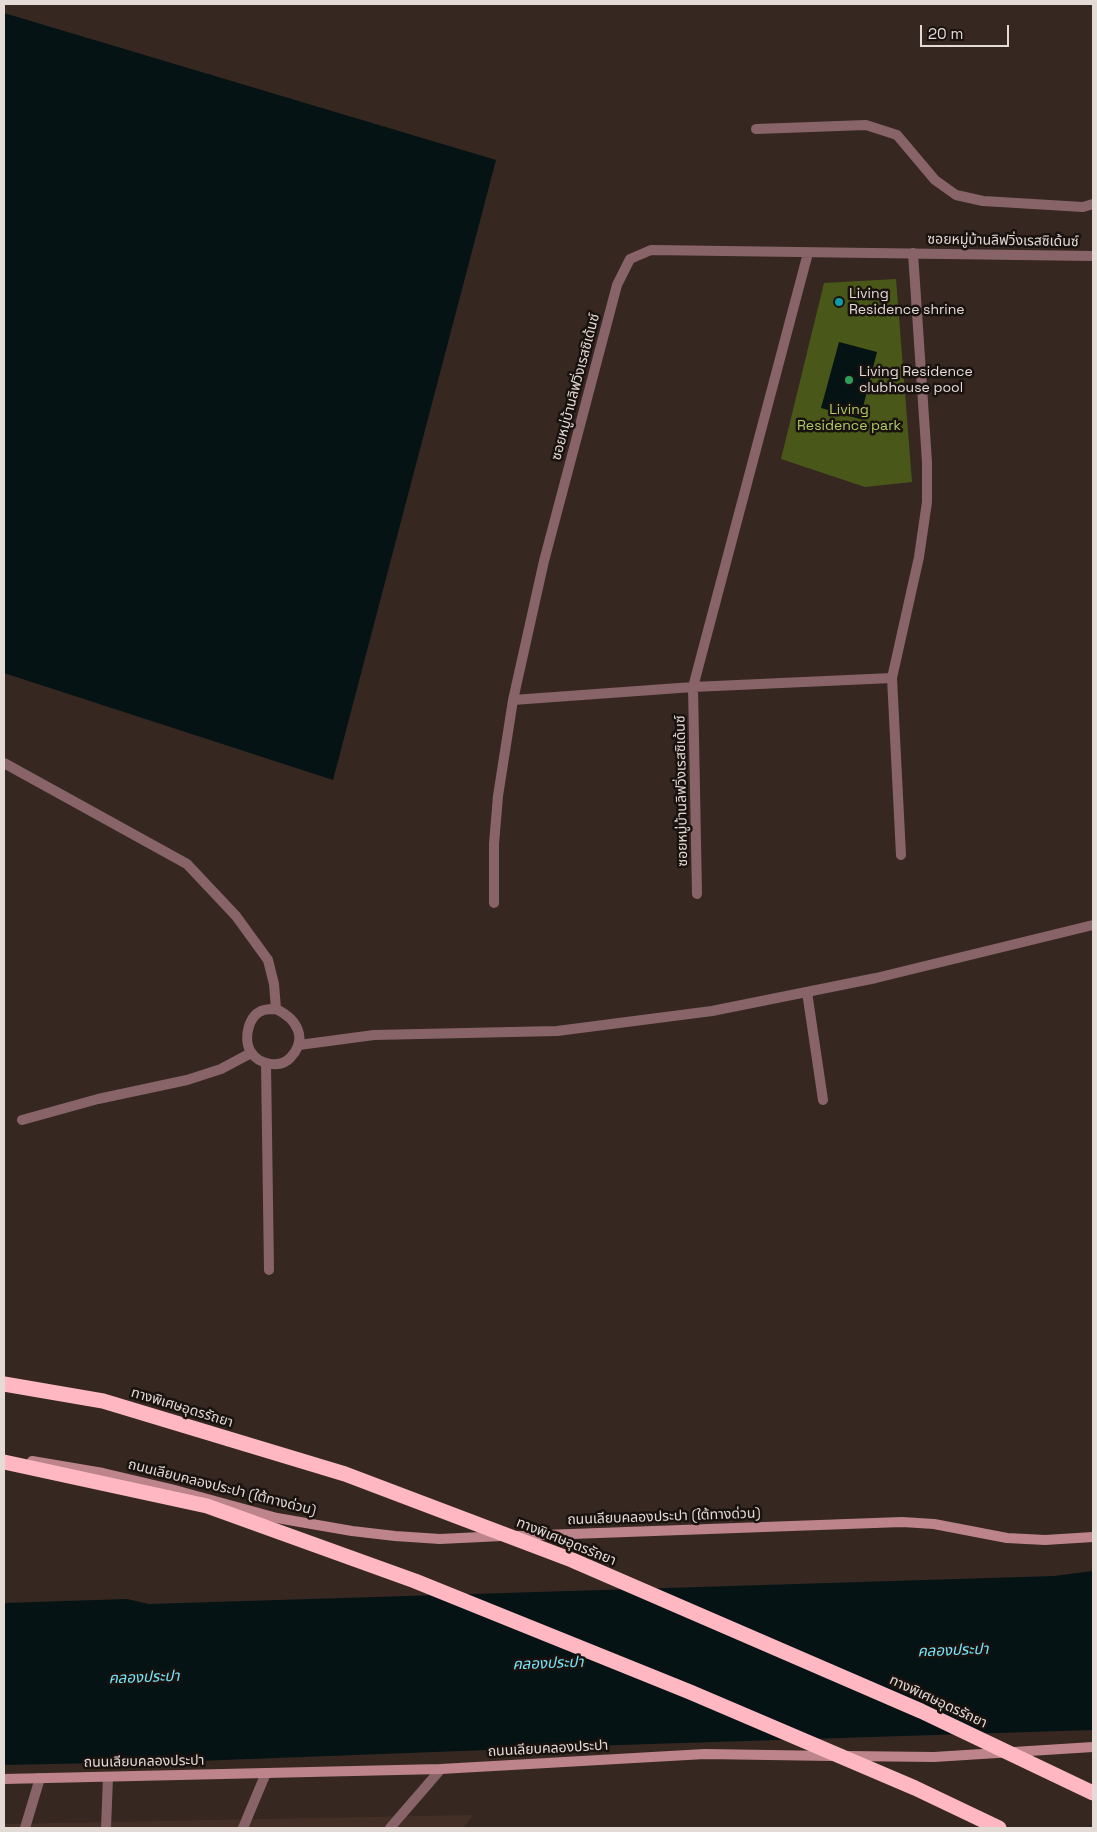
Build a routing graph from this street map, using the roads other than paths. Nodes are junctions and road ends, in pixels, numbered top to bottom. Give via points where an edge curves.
1 (756, 129) dead end
2 (1093, 204) edge
3 (808, 253) junction
4 (912, 253) junction
5 (1093, 256) edge
6 (892, 678) junction
7 (693, 687) junction
8 (513, 700) junction
9 (4, 763) edge
10 (901, 855) dead end
11 (697, 894) dead end
12 (494, 903) dead end
13 (1093, 925) edge
14 (807, 992) junction
15 (276, 1009) junction
16 (299, 1045) junction
17 (251, 1053) junction
18 (266, 1064) junction
19 (823, 1100) dead end
20 (22, 1120) dead end
21 (269, 1270) dead end
22 (4, 1384) edge
23 (4, 1456) edge
24 (4, 1462) edge
25 (1093, 1537) edge
26 (1093, 1748) edge
27 (441, 1769) junction
28 (266, 1773) junction
29 (108, 1777) junction
30 (40, 1778) junction
31 (4, 1779) edge
32 (1093, 1793) edge
33 (25, 1828) edge
34 (106, 1828) edge
35 (243, 1828) edge
36 (390, 1828) edge
37 (999, 1828) edge

1 - 2 street via 866,125 897,135 935,180 956,194 982,201 1083,207
3 - 4 street, ซอยหมู่บ้านลิฟวิ่งเรสซิเด้นซ์
3 - 7 street, ซอยหมู่บ้านลิฟวิ่งเรสซิเด้นซ์
3 - 8 street, ซอยหมู่บ้านลิฟวิ่งเรสซิเด้นซ์ via 651,250 630,259 617,285 583,410
4 - 5 street, ซอยหมู่บ้านลิฟวิ่งเรสซิเด้นซ์
4 - 6 street, ซอยหมู่บ้านลิฟวิ่งเรสซิเด้นซ์ via 927,502 919,556
6 - 7 street
6 - 10 street, ซอยหมู่บ้านลิฟวิ่งเรสซิเด้นซ์
7 - 8 street
7 - 11 street, ซอยหมู่บ้านลิฟวิ่งเรสซิเด้นซ์
8 - 12 street, ซอยหมู่บ้านลิฟวิ่งเรสซิเด้นซ์ via 498,796
9 - 15 street via 187,864 236,916 268,960
13 - 14 street
14 - 16 street via 712,1011 557,1031 374,1035
14 - 19 street
15 - 16 street via 294,1022 300,1035
15 - 17 street via 263,1010 248,1027
16 - 18 street via 288,1061
17 - 18 street
17 - 20 street via 221,1069 187,1080 98,1099
18 - 21 street
22 - 32 highway, ทางพิเศษอุดรรัถยา, bridge via 103,1401 354,1477 572,1560 921,1711
23 - 25 street, ถนนเลียบคลองประปา (ใต้ทางด่วน) via 103,1473 277,1518 395,1536 440,1539 902,1522 934,1524 1007,1538
24 - 37 highway, bridge via 207,1506 415,1581 690,1692 915,1788
26 - 27 street, ถนนเลียบคลองประปา via 934,1757 705,1754
27 - 28 street, ถนนเลียบคลองประปา
27 - 36 street
28 - 29 street, ถนนเลียบคลองประปา
28 - 35 street
29 - 30 street, ถนนเลียบคลองประปา
29 - 34 street
30 - 31 street, ถนนเลียบคลองประปา
30 - 33 street

